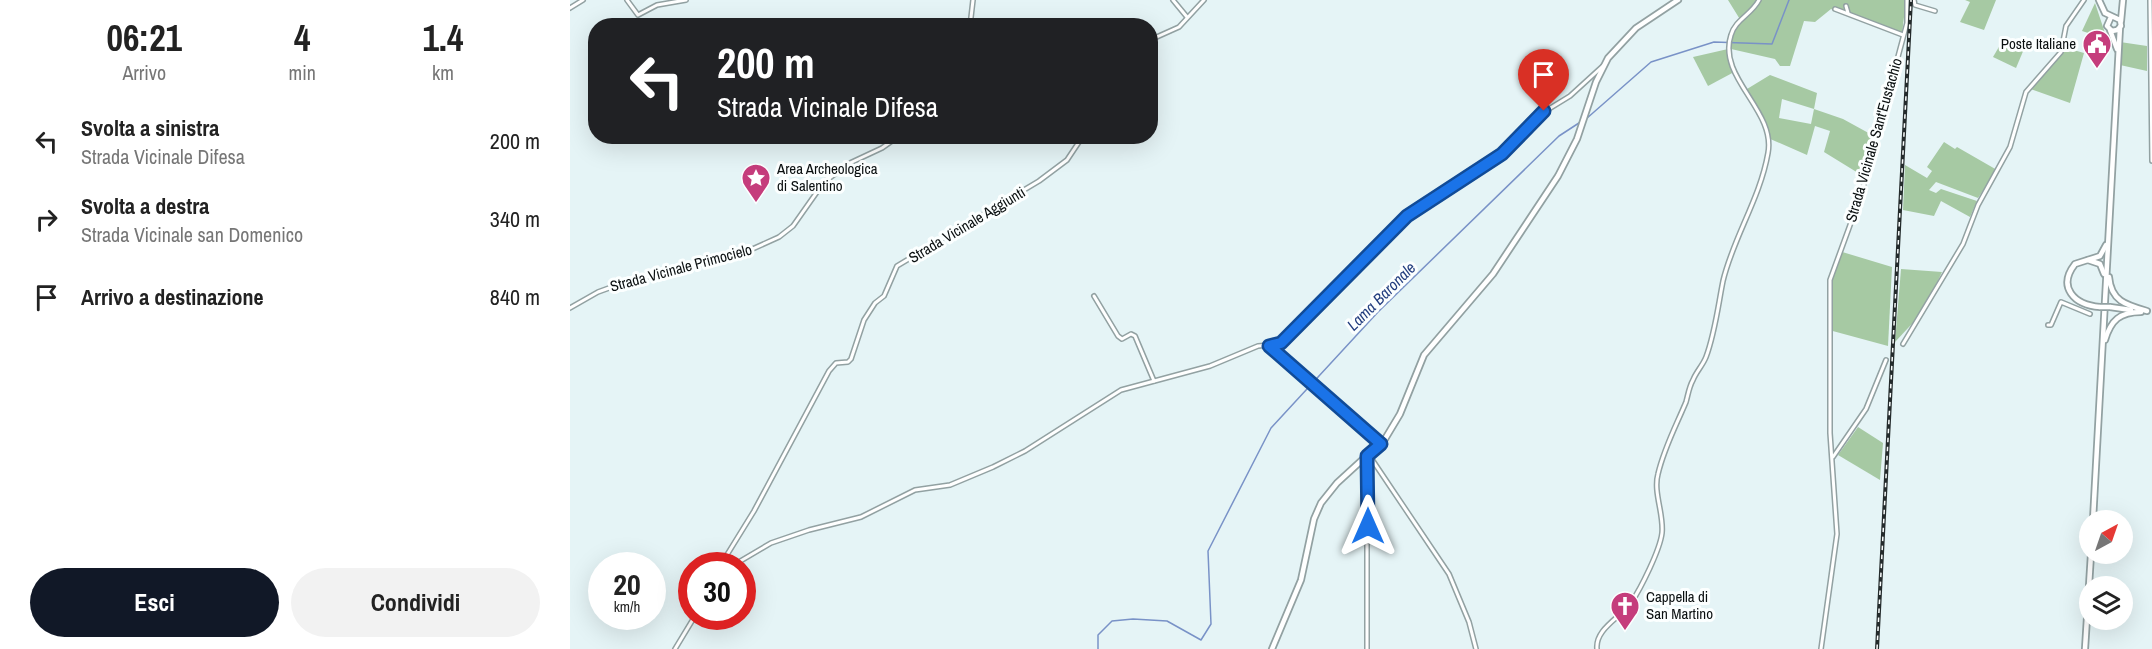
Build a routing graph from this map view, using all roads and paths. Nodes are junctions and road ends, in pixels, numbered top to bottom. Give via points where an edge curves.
1 (583, 0) edge
2 (627, 0) edge
3 (686, 0) edge
4 (973, 0) edge
5 (1173, 0) edge
6 (1204, 0) edge
7 (1678, 0) edge
8 (1759, 0) edge
9 (1907, 0) edge
10 (1914, 0) edge
11 (2084, 0) edge
12 (2098, 0) edge
13 (2150, 0) edge
14 (2123, 1) edge
15 (1846, 6) dead end
16 (570, 8) edge
17 (1835, 9) dead end
18 (1935, 11) dead end
19 (1849, 14) junction
20 (2112, 17) junction
21 (970, 18) edge
22 (1188, 18) junction
23 (2107, 24) junction
24 (2121, 25) junction
25 (2110, 30) junction
26 (1903, 35) junction
27 (1158, 37) edge
28 (1604, 65) junction
29 (2119, 74) junction
30 (888, 144) edge
31 (1078, 144) edge
32 (2152, 161) edge
33 (2109, 231) junction
34 (2086, 260) junction
35 (2107, 261) junction
36 (1094, 296) dead end
37 (2105, 297) junction
38 (570, 308) edge
39 (2150, 311) edge
40 (2090, 314) dead end
41 (2048, 325) dead end
42 (1903, 344) dead end
43 (1269, 346) junction
44 (2102, 349) junction
45 (1886, 360) dead end
46 (1154, 381) junction
47 (1381, 444) junction
48 (1368, 455) junction
49 (1833, 457) junction
50 (2094, 510) edge
51 (729, 552) edge
52 (756, 553) edge
53 (2090, 564) edge
54 (687, 630) edge
55 (675, 649) edge
56 (1272, 649) edge
57 (1367, 649) edge
58 (1476, 649) edge
59 (1597, 649) edge
60 (1821, 649) edge
61 (2085, 649) edge

1 - 16 street
2 - 3 street via 638,15 657,5
4 - 21 street
5 - 22 street
6 - 22 street
7 - 28 main road via 1636,28
8 - 59 street via 1733,29 1728,51 1766,127 1767,158 1758,193 1723,281 1706,357 1692,381 1658,473 1660,542 1632,600 1603,631
9 - 26 street, Strada Vicinale Sant'Eustachio
10 - 18 street via 1915,5
11 - 42 street via 2066,26 2061,52 2026,92 2010,147 1978,205 1964,244
12 - 20 main road via 2103,11
12 - 23 main road
13 - 32 street
14 - 20 main road
14 - 24 main road
15 - 19 street
17 - 19 street
19 - 26 street
20 - 23 main road
20 - 24 main road
22 - 27 street
23 - 25 main road
24 - 25 main road
24 - 29 main road
25 - 29 main road via 2116,43
26 - 49 street, Strada Vicinale Sant'Eustachio via 1861,195 1830,280
28 - 43 street via 1570,96 1539,115 1502,154 1407,216 1281,343
28 - 47 main road via 1558,177 1498,266 1424,355 1394,427
29 - 33 main road
30 - 38 street, Strada Vicinale Primocielo via 824,182 793,226 779,237 740,253 620,284
31 - 51 street, Strada Vicinale Aggiunti via 1067,160 1039,181 894,269 884,296 864,320 850,359 836,363 829,371
33 - 34 main road via 2103,254
33 - 35 main road
34 - 37 main road via 2103,267
34 - 39 main road, bridge via 2073,267 2068,278 2068,290 2080,304
35 - 37 main road
35 - 39 main road via 2111,288 2118,300 2129,307
36 - 46 street via 1118,336 1122,339 1134,334
37 - 44 main road
39 - 44 main road via 2119,316 2109,328
40 - 41 street via 2061,302
43 - 46 street via 1254,347 1210,366
43 - 47 street
44 - 50 main road
45 - 49 street via 1866,409
46 - 52 street via 1115,392 1025,451 981,472 950,485 915,490 861,517 781,540
47 - 48 main road
48 - 56 main road via 1332,488 1319,508 1301,580
48 - 57 street
48 - 58 street via 1449,574
49 - 60 street, Strada Vicinale Sant'Eustachio via 1836,544
53 - 61 main road
54 - 55 street

